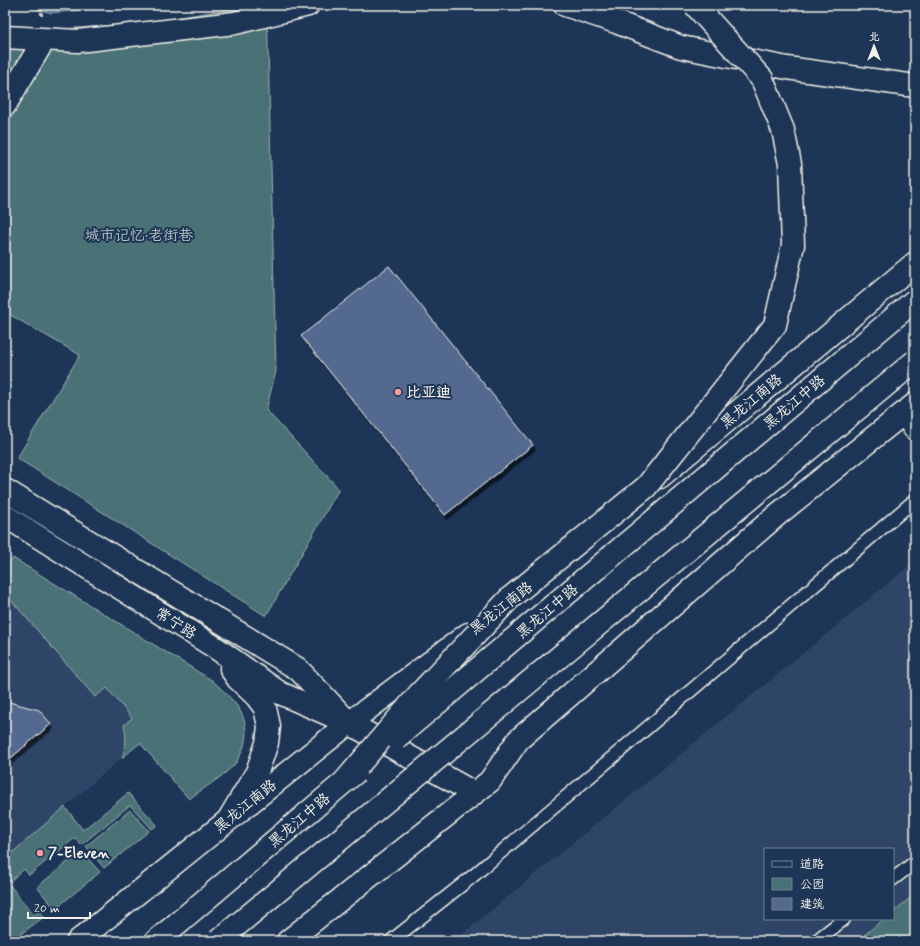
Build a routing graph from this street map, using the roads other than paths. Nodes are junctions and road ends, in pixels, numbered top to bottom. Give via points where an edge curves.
1 (308, 5) edge
2 (566, 5) edge
3 (695, 5) edge
4 (5, 37) edge
5 (44, 40) junction
6 (915, 86) edge
7 (5, 105) edge
8 (915, 248) edge
9 (915, 263) edge
10 (915, 300) edge
11 (915, 361) edge
12 (911, 415) edge
13 (646, 487) junction
14 (5, 490) edge
15 (915, 500) edge
16 (5, 516) edge
17 (216, 648) junction
18 (349, 723) junction
19 (345, 781) junction
20 (474, 793) junction
21 (228, 820) junction
22 (915, 862) edge
23 (894, 878) edge
24 (843, 920) edge
25 (78, 941) edge
26 (156, 941) edge
27 (218, 941) edge
28 (288, 941) edge
29 (391, 941) edge
30 (816, 941) edge

1 - 5 main road via 235,23 78,41
2 - 6 main road via 681,47 787,68
3 - 13 main road, bridge via 762,78 783,130 790,164 793,245 775,325
4 - 5 main road
5 - 7 main road
8 - 13 main road, bridge via 824,321
9 - 18 main road, 黑龙江南路 via 516,598
10 - 19 main road, 黑龙江中路, bridge
11 - 27 main road, bridge
12 - 20 main road via 864,444 777,515 518,740 490,781
13 - 19 main road, bridge via 510,598 420,693
14 - 18 main road, 常宁路 via 298,669
15 - 29 lane via 473,876
16 - 17 main road, 常宁路
17 - 18 main road, 常宁路 via 280,693
17 - 21 main road via 238,679 265,708 269,726 267,743 257,772
18 - 20 main road
18 - 21 main road, 黑龙江南路
19 - 26 main road, 黑龙江中路, bridge
20 - 28 main road
21 - 25 main road, 黑龙江南路
22 - 23 lane
24 - 30 lane

